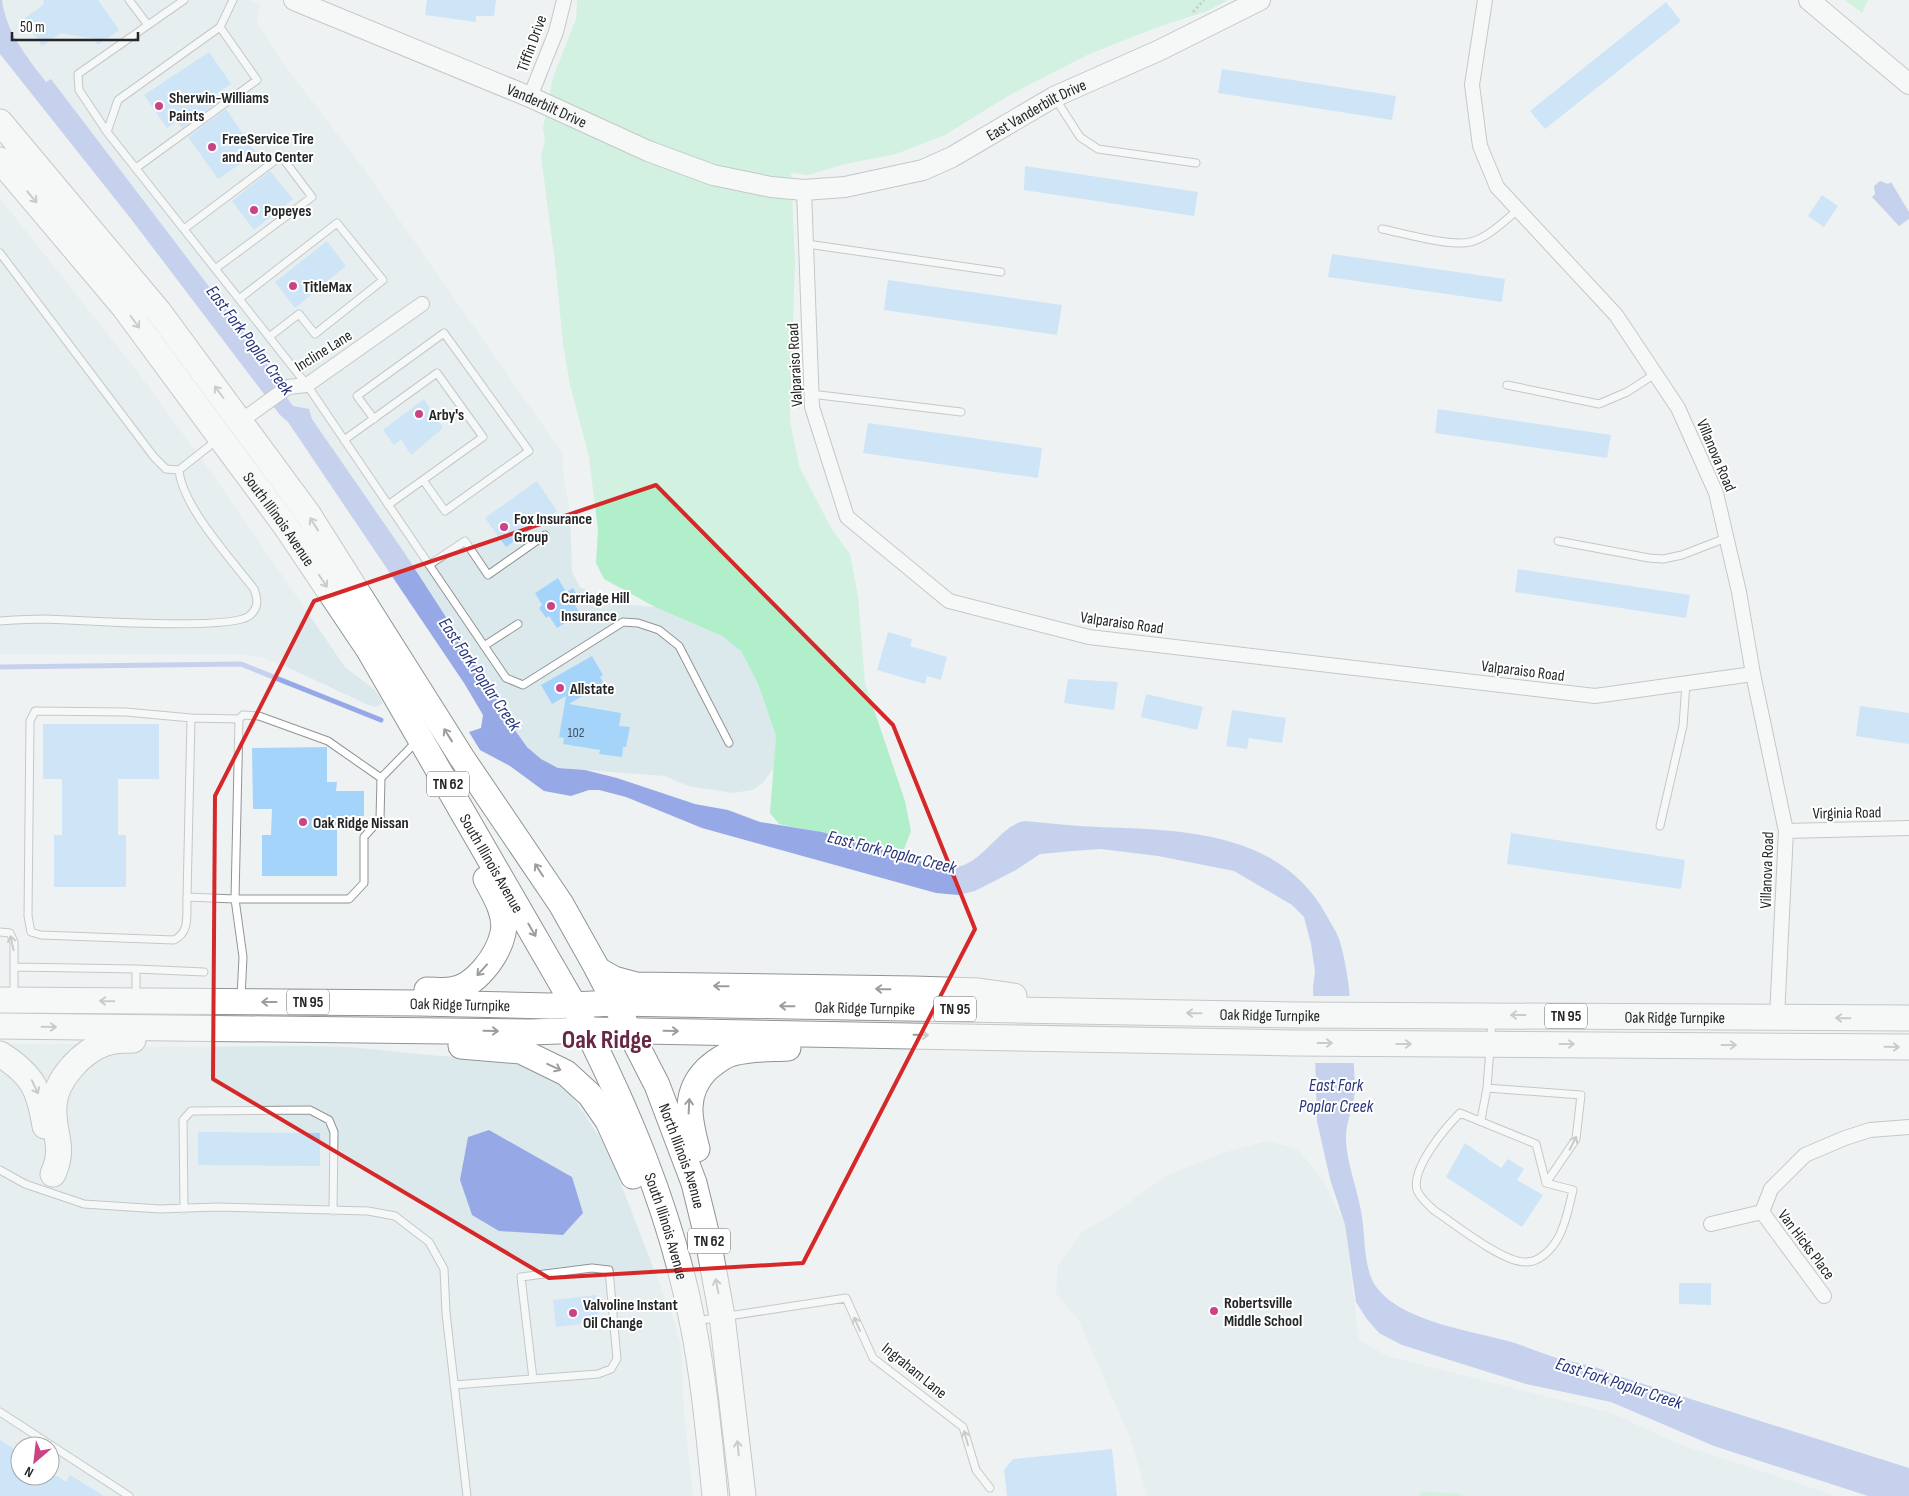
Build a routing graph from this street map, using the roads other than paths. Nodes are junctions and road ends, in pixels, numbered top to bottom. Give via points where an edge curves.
1 (128, 0) edge
2 (184, 0) edge
3 (233, 0) edge
4 (294, 0) edge
5 (564, 0) edge
6 (1260, 0) edge
7 (1485, 0) edge
8 (1809, 0) edge
9 (148, 26) junction
10 (220, 27) junction
11 (1909, 84) edge
12 (530, 97) junction
13 (1054, 97) junction
14 (0, 122) edge
15 (107, 132) junction
16 (0, 160) edge
17 (1196, 163) dead end
18 (136, 168) junction
19 (804, 190) junction
20 (1518, 210) junction
21 (184, 229) junction
22 (1382, 229) dead end
23 (806, 244) junction
24 (0, 253) edge
25 (215, 269) junction
26 (1001, 272) dead end
27 (239, 300) junction
28 (422, 304) dead end
29 (269, 338) junction
30 (1655, 374) junction
31 (306, 385) junction
32 (1507, 385) dead end
33 (811, 394) junction
34 (962, 412) dead end
35 (374, 418) junction
36 (236, 425) junction
37 (344, 440) junction
38 (179, 470) junction
39 (423, 480) junction
40 (388, 505) junction
41 (546, 535) dead end
42 (1726, 538) junction
43 (1558, 541) dead end
44 (429, 565) junction
45 (0, 621) edge
46 (518, 624) dead end
47 (484, 646) junction
48 (1753, 674) junction
49 (1686, 683) junction
50 (191, 718) junction
51 (239, 719) junction
52 (421, 737) junction
53 (729, 744) dead end
54 (382, 778) junction
55 (447, 782) junction
56 (1660, 826) dead end
57 (1909, 828) edge
58 (1786, 830) junction
59 (187, 897) junction
60 (235, 899) junction
61 (1, 930) edge
62 (14, 967) junction
63 (136, 969) junction
64 (598, 970) junction
65 (204, 972) dead end
66 (241, 1002) junction
67 (310, 1002) junction
68 (616, 1003) junction
69 (574, 1005) junction
70 (1141, 1012) junction
71 (9, 1013) edge
72 (136, 1015) junction
73 (1492, 1015) junction
74 (1777, 1017) junction
75 (1909, 1018) edge
76 (282, 1029) junction
77 (587, 1030) junction
78 (630, 1031) junction
79 (886, 1034) junction
80 (1490, 1044) junction
81 (1909, 1047) edge
82 (0, 1054) edge
83 (1487, 1088) junction
84 (1481, 1120) junction
85 (1909, 1127) edge
86 (0, 1170) edge
87 (1546, 1183) junction
88 (52, 1184) junction
89 (184, 1209) junction
90 (333, 1211) junction
91 (1762, 1212) junction
92 (1711, 1224) dead end
93 (708, 1240) junction
94 (677, 1260) junction
95 (1824, 1296) dead end
96 (722, 1316) junction
97 (693, 1321) junction
98 (533, 1379) junction
99 (454, 1385) junction
100 (0, 1412) edge
101 (988, 1484) dead end
102 (129, 1496) edge
103 (467, 1496) edge
104 (700, 1496) edge
105 (715, 1496) edge
106 (743, 1496) edge

1 - 9 lane
2 - 9 lane
3 - 10 lane
4 - 12 street, Vanderbilt Drive
5 - 12 street, Tiffin Drive via 556,32
6 - 13 street, East Vanderbilt Drive via 1160,50
7 - 20 street, Villanova Road via 1472,85 1480,146 1497,187
8 - 11 street
9 - 15 lane via 78,74 79,90
10 - 15 lane via 118,100
10 - 18 lane via 257,80
12 - 19 street, Vanderbilt Drive via 648,151 713,175
13 - 17 lane via 1080,137 1098,149
13 - 19 street, East Vanderbilt Drive via 952,157 923,170 845,187
36 -> 14 highway, South Illinois Avenue / TN 62 via 159,312
15 - 18 lane
16 -> 36 highway, South Illinois Avenue / TN 62 via 124,307
18 - 21 lane
19 - 23 street, Valparaiso Road
20 - 22 lane via 1484,237 1470,242 1452,242
20 - 30 street, Villanova Road via 1616,315
21 - 25 lane
21 - 25 lane via 281,156 312,197
23 - 26 lane
23 - 33 street, Valparaiso Road
24 - 38 lane via 154,457 166,468
25 - 27 lane
27 - 29 lane
27 - 29 lane via 337,223 382,280 315,334 299,314
28 - 31 street, Incline Lane
29 - 31 lane
30 - 32 lane via 1627,392 1599,404
30 - 42 street, Villanova Road via 1678,408 1716,493
31 - 36 street, Incline Lane via 288,387
31 - 37 lane
33 - 34 lane
33 - 49 street, Valparaiso Road via 812,407 847,517 949,601 1089,637 1595,696
35 - 37 lane
35 - 39 lane via 437,373 483,437
35 - 39 lane via 357,396 444,333 529,450 445,511
36 - 38 lane
36 -> 52 highway, South Illinois Avenue / TN 62
64 -> 36 highway, South Illinois Avenue / TN 62 via 561,904 462,758 308,514
37 - 40 lane
38 - 45 lane via 180,483 189,502 254,589 258,600 248,617 198,624 44,619
39 - 40 lane
40 - 44 lane
41 - 44 lane via 488,574 465,541
42 - 43 lane via 1663,559
42 - 48 street, Villanova Road
44 - 47 lane
46 - 47 lane
47 - 53 lane via 506,678 523,685 623,622 659,630 679,646
48 - 49 street, Valparaiso Road
48 - 58 street, Villanova Road
49 - 56 lane via 1683,726
50 - 51 lane
50 - 59 lane
50 - 59 lane via 126,712 36,711 30,721 28,916 31,932 174,940 186,931
51 - 54 lane via 243,715 259,716 328,741
51 - 60 lane
52 - 54 lane
52 - 55 highway, South Illinois Avenue / TN 62
54 - 60 lane via 380,819 364,836 364,883 348,899
55 -> 67 highway via 459,831 499,901 504,932 496,952 470,982 452,990 375,989
55 -> 69 highway, South Illinois Avenue / TN 62
57 - 58 street, Virginia Road
58 - 74 street, Villanova Road
59 - 60 lane
60 - 66 lane via 243,957
62 -> 61 lane via 14,942 10,933
62 - 63 lane
62 - 71 lane
63 - 65 lane
63 - 72 lane
64 - 68 highway, South Illinois Avenue / TN 62
70 -> 64 highway via 979,991 636,985
67 -> 66 highway, Oak Ridge Turnpike / TN 95
66 - 72 highway, Oak Ridge Turnpike / TN 95
67 - 69 highway, Oak Ridge Turnpike / TN 95
68 - 69 highway, Oak Ridge Turnpike / TN 95
70 -> 68 highway, Oak Ridge Turnpike / TN 95
68 - 78 highway, North Illinois Avenue / TN 62
69 - 77 highway, South Illinois Avenue / TN 62
73 -> 70 highway, Oak Ridge Turnpike / TN 95
71 - 72 highway, Oak Ridge Turnpike / TN 95
72 - 76 highway, Oak Ridge Turnpike / TN 95
74 -> 73 highway, Oak Ridge Turnpike / TN 95
73 - 80 lane
75 -> 74 highway, Oak Ridge Turnpike / TN 95
76 -> 77 highway, Oak Ridge Turnpike / TN 95
76 - 88 highway via 193,1040 108,1042 97,1046 71,1069 56,1093 54,1106 60,1158
76 -> 94 highway via 520,1051 566,1073 590,1095 608,1121 625,1154 650,1221
77 - 78 highway, Oak Ridge Turnpike / TN 95
77 - 94 highway, South Illinois Avenue / TN 62 via 631,1123
78 -> 79 highway, Oak Ridge Turnpike / TN 95
78 - 93 highway, North Illinois Avenue / TN 62 via 671,1118 694,1183
79 -> 80 highway, Oak Ridge Turnpike / TN 95 via 1295,1044
93 -> 79 highway via 704,1173 688,1112 690,1097 700,1076 714,1063 733,1053 828,1046
80 -> 81 highway, Oak Ridge Turnpike
80 - 83 lane
82 -> 88 highway via 22,1069 38,1091
83 - 84 lane
87 -> 83 lane via 1576,1139 1581,1095
84 - 87 lane via 1536,1144
84 - 87 lane via 1460,1112 1435,1144 1416,1176 1417,1190 1424,1201 1511,1260 1526,1262 1538,1259 1548,1251 1558,1239 1568,1212 1573,1190
85 - 91 street, Van Hicks Place via 1870,1130 1805,1155 1771,1189
86 - 88 lane via 25,1184
88 - 89 lane via 84,1204
89 - 90 lane
89 - 90 lane via 183,1120 191,1111 310,1110 329,1120 334,1132
90 - 99 lane via 368,1211 395,1216 428,1242 444,1269
91 - 92 street, Van Hicks Place
91 - 95 street, Van Hicks Place
96 -> 93 highway, North Illinois Avenue / TN 62
94 - 97 highway, South Illinois Avenue / TN 62
96 - 97 lane, Ingraham Lane
101 -> 96 lane, Ingraham Lane via 976,1470 963,1427 873,1358 846,1298
106 -> 96 highway, North Illinois Avenue / TN 62
97 - 104 highway via 691,1400
97 - 105 highway, South Illinois Avenue / TN 62
98 - 98 lane via 598,1374 611,1369 617,1359 608,1270 592,1268 521,1277
98 - 99 lane
99 - 103 lane
100 - 102 lane

